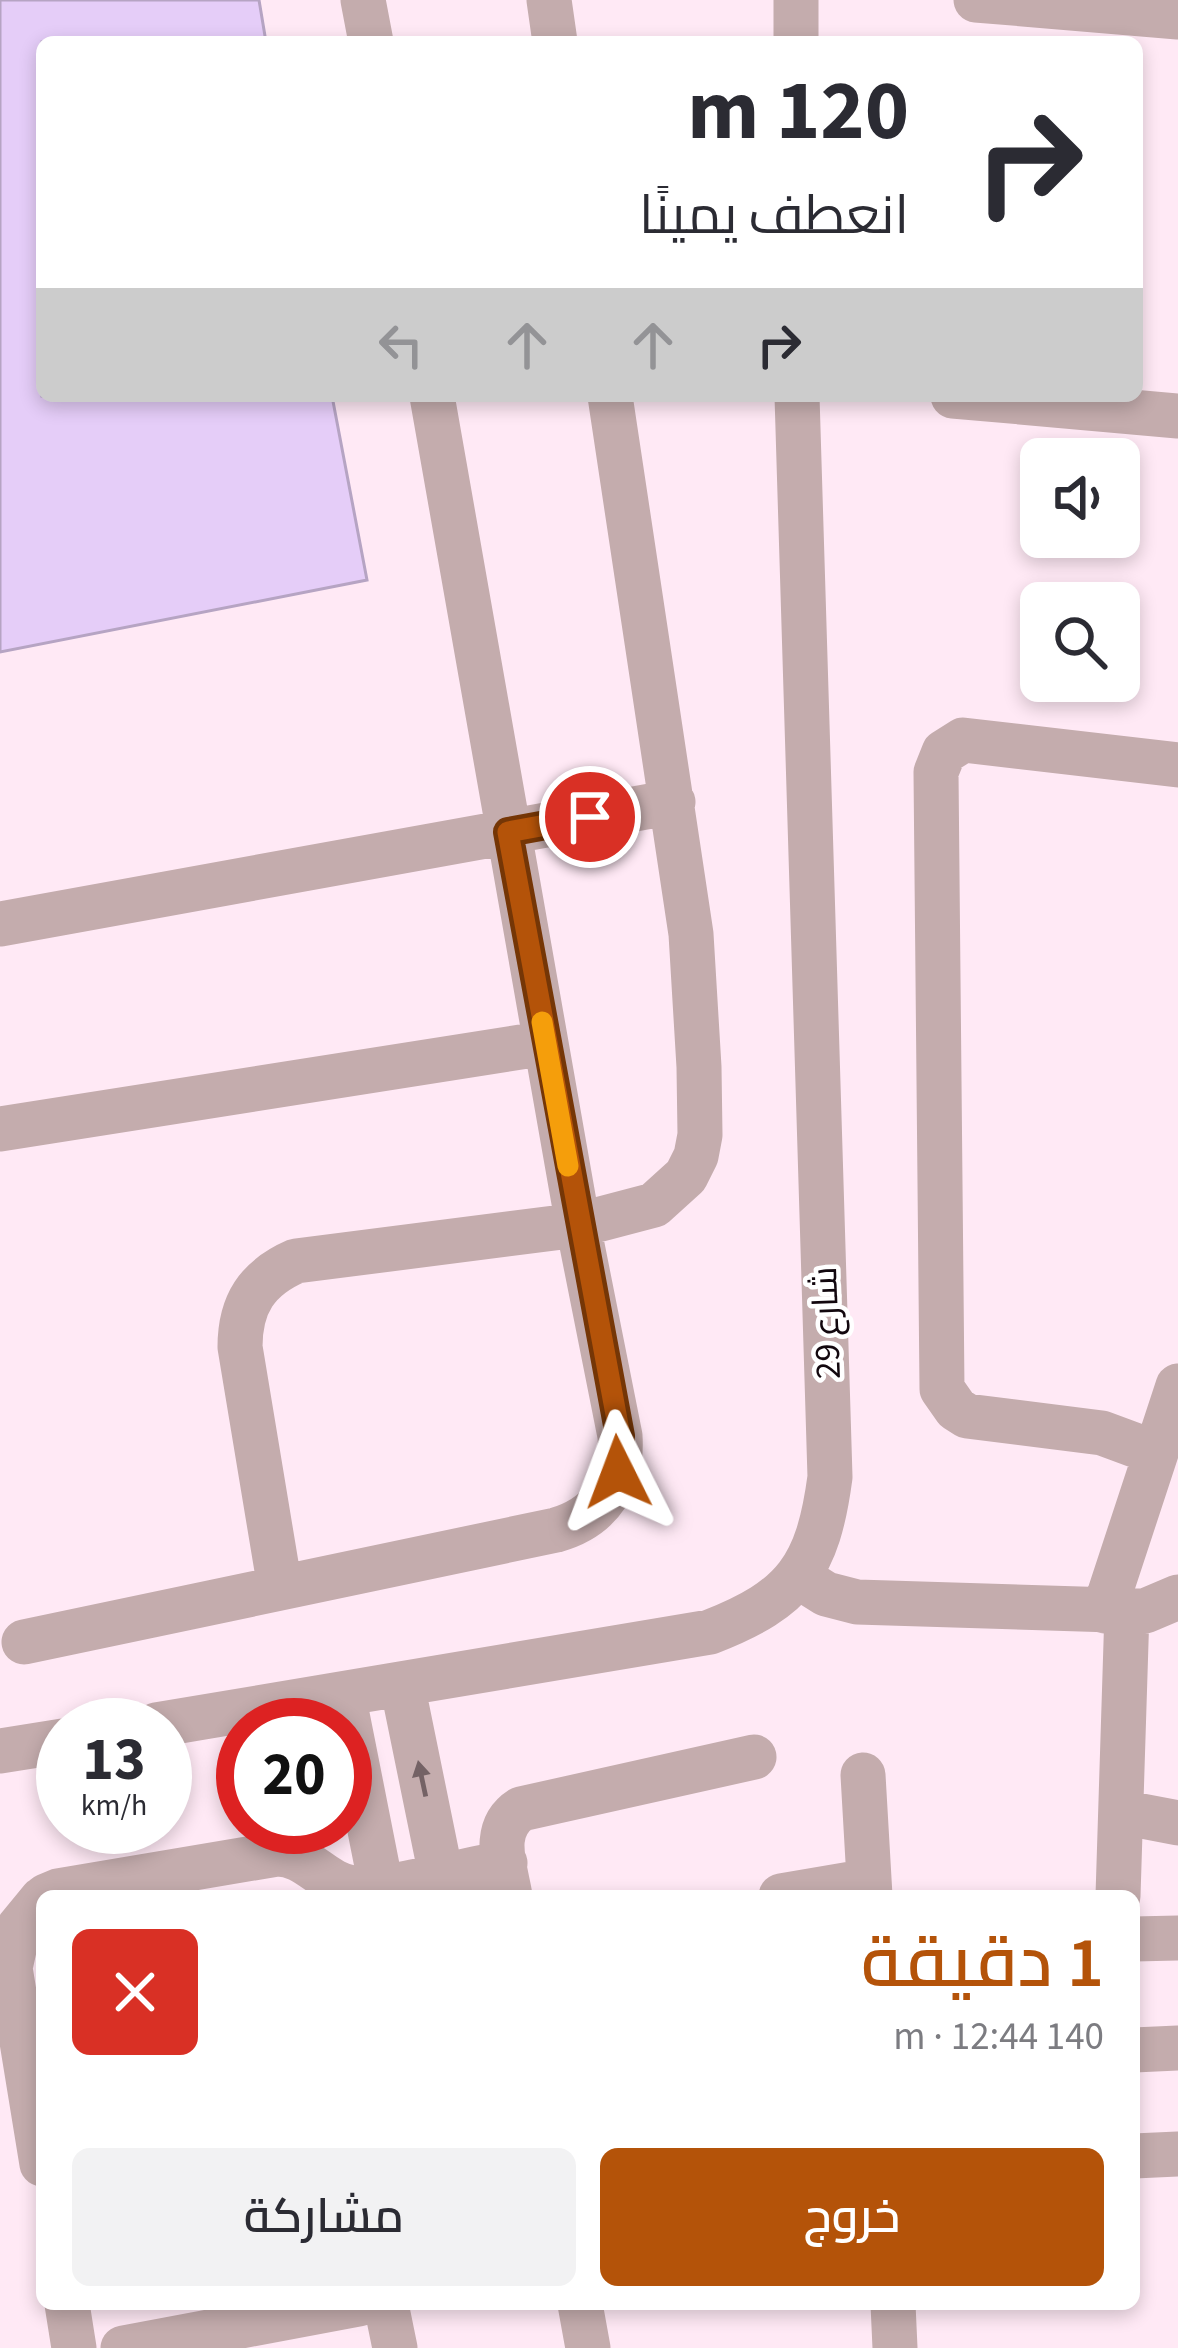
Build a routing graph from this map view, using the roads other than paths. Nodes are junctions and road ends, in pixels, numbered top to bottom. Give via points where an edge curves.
1 (363, 0) edge
2 (549, 0) edge
3 (796, 0) edge
4 (976, 0) edge
5 (1178, 16) edge
6 (369, 36) edge
7 (554, 36) edge
8 (796, 36) edge
9 (433, 402) edge
10 (611, 402) edge
11 (797, 402) edge
12 (1108, 403) edge
13 (1178, 416) edge
14 (1178, 764) edge
15 (673, 802) junction
16 (508, 832) junction
17 (0, 924) edge
18 (546, 1043) junction
19 (0, 1130) edge
20 (578, 1225) junction
21 (1178, 1386) edge
22 (1156, 1453) junction
23 (799, 1576) junction
24 (280, 1588) junction
25 (1178, 1597) edge
26 (1116, 1611) junction
27 (23, 1642) dead end
28 (402, 1684) junction
29 (343, 1694) junction
30 (192, 1719) edge
31 (36, 1745) edge
32 (0, 1751) edge
33 (754, 1757) dead end
34 (863, 1775) dead end
35 (1120, 1812) junction
36 (1178, 1823) edge
37 (441, 1875) junction
38 (298, 1876) edge
39 (507, 1879) edge
40 (381, 1886) junction
41 (869, 1888) edge
42 (85, 1890) edge
43 (1118, 1890) edge
44 (36, 1906) edge
45 (1178, 1938) edge
46 (1140, 1940) edge
47 (31, 2034) edge
48 (1178, 2048) edge
49 (1140, 2050) edge
50 (36, 2093) edge
51 (1178, 2154) edge
52 (1140, 2156) edge
53 (68, 2310) edge
54 (327, 2310) edge
55 (387, 2310) edge
56 (581, 2310) edge
57 (893, 2310) edge
58 (74, 2348) edge
59 (123, 2348) edge
60 (394, 2348) edge
61 (588, 2348) edge
62 (895, 2348) edge

1 - 6 street
2 - 7 street
3 - 8 street
4 - 5 street
9 - 16 street
10 - 15 street
11 - 23 street, شارع 29 via 830,1477 823,1530
12 - 13 street
14 - 22 street via 963,740 944,752 935,772 942,1389 967,1416 1102,1433
15 - 16 street
15 - 20 street via 696,1001 700,1135 686,1176 654,1205
16 - 17 street
16 - 18 street
18 - 19 street
18 - 20 street
20 - 24 street via 620,1436 618,1472 602,1503 556,1530
20 - 24 street via 296,1261 258,1284 246,1302 240,1347
21 - 22 street
22 - 26 street
23 - 26 street via 857,1602
23 - 28 street, شارع 29 via 760,1613 710,1632
24 - 27 street
25 - 26 street via 1144,1611
26 - 35 street
28 - 29 street, شارع 29
37 -> 28 street
29 - 30 street, شارع 29
29 - 40 street
31 - 32 street
33 - 39 street via 521,1809 502,1835
34 - 41 street
35 - 36 street
35 - 43 street
37 - 39 street
37 - 40 street
38 - 40 street
38 - 42 street via 277,1854
44 - 47 street via 11,1947 10,1985
45 - 46 street
47 - 50 street
48 - 49 street
51 - 52 street
53 - 58 street
54 - 59 street
55 - 60 street
56 - 61 street
57 - 62 street

